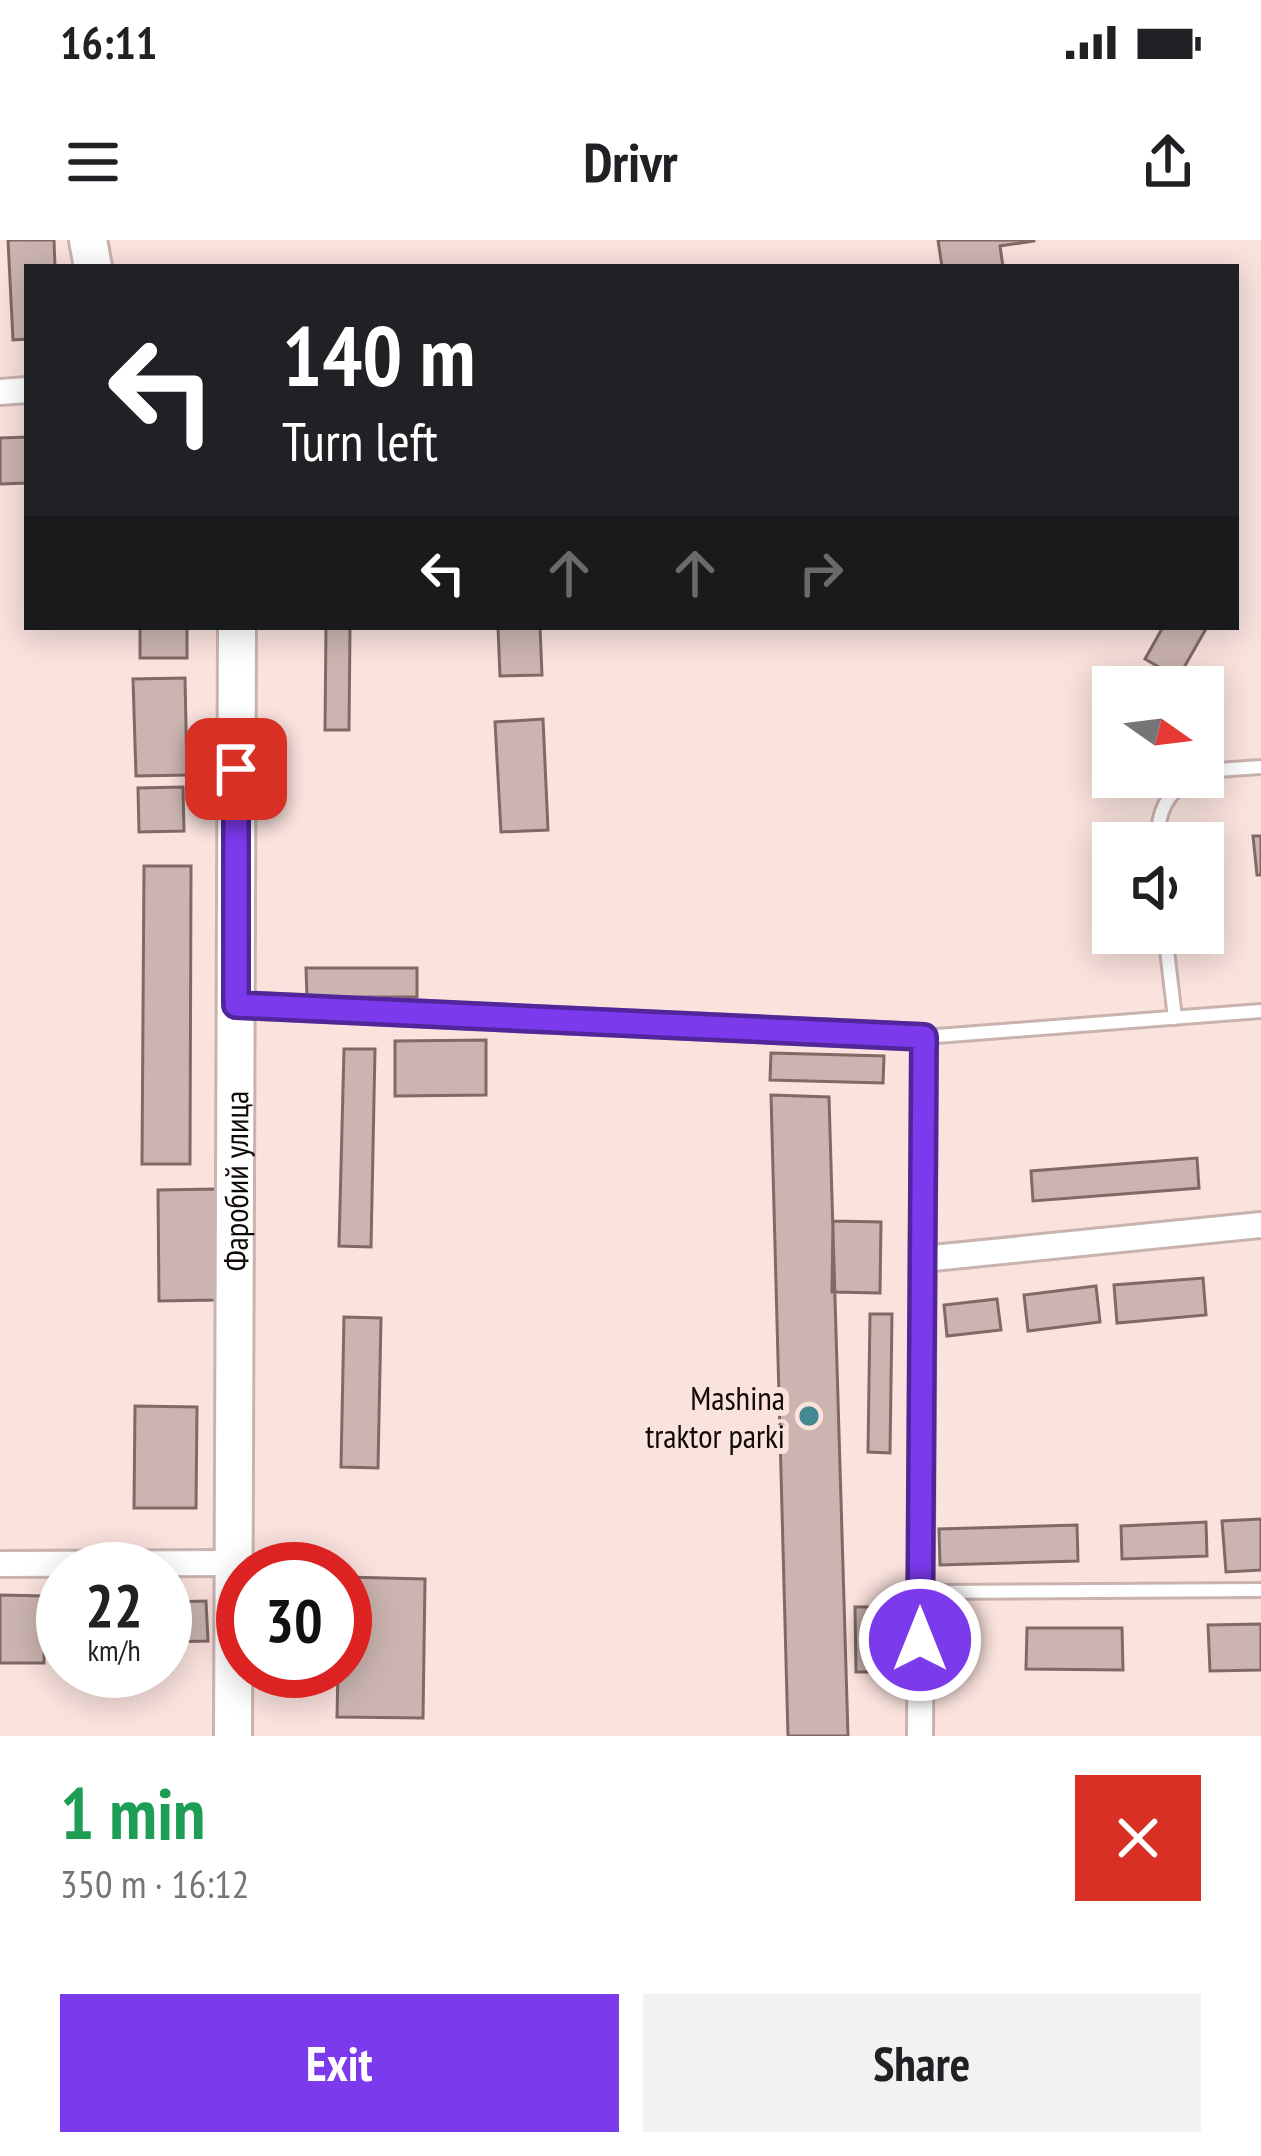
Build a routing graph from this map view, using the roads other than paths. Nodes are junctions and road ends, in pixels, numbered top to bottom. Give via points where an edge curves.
1 (237, 630) edge
2 (1261, 767) edge
3 (1224, 770) edge
4 (1167, 954) edge
5 (236, 1005) junction
6 (1261, 1011) edge
7 (1175, 1018) junction
8 (924, 1037) junction
9 (1261, 1226) edge
10 (923, 1259) junction
11 (234, 1542) edge
12 (0, 1564) edge
13 (216, 1564) edge
14 (1261, 1590) edge
15 (921, 1592) junction
16 (233, 1698) edge
17 (233, 1736) edge
18 (920, 1736) edge

1 - 5 street, Фаробий улица
2 - 3 lane
4 - 7 lane
5 - 8 street
5 - 11 street, Фаробий улица
6 - 7 lane
7 - 8 lane
8 - 10 street
9 - 10 street
10 - 15 street
12 - 13 street
14 - 15 lane
15 - 18 street
16 - 17 street, Фаробий улица

